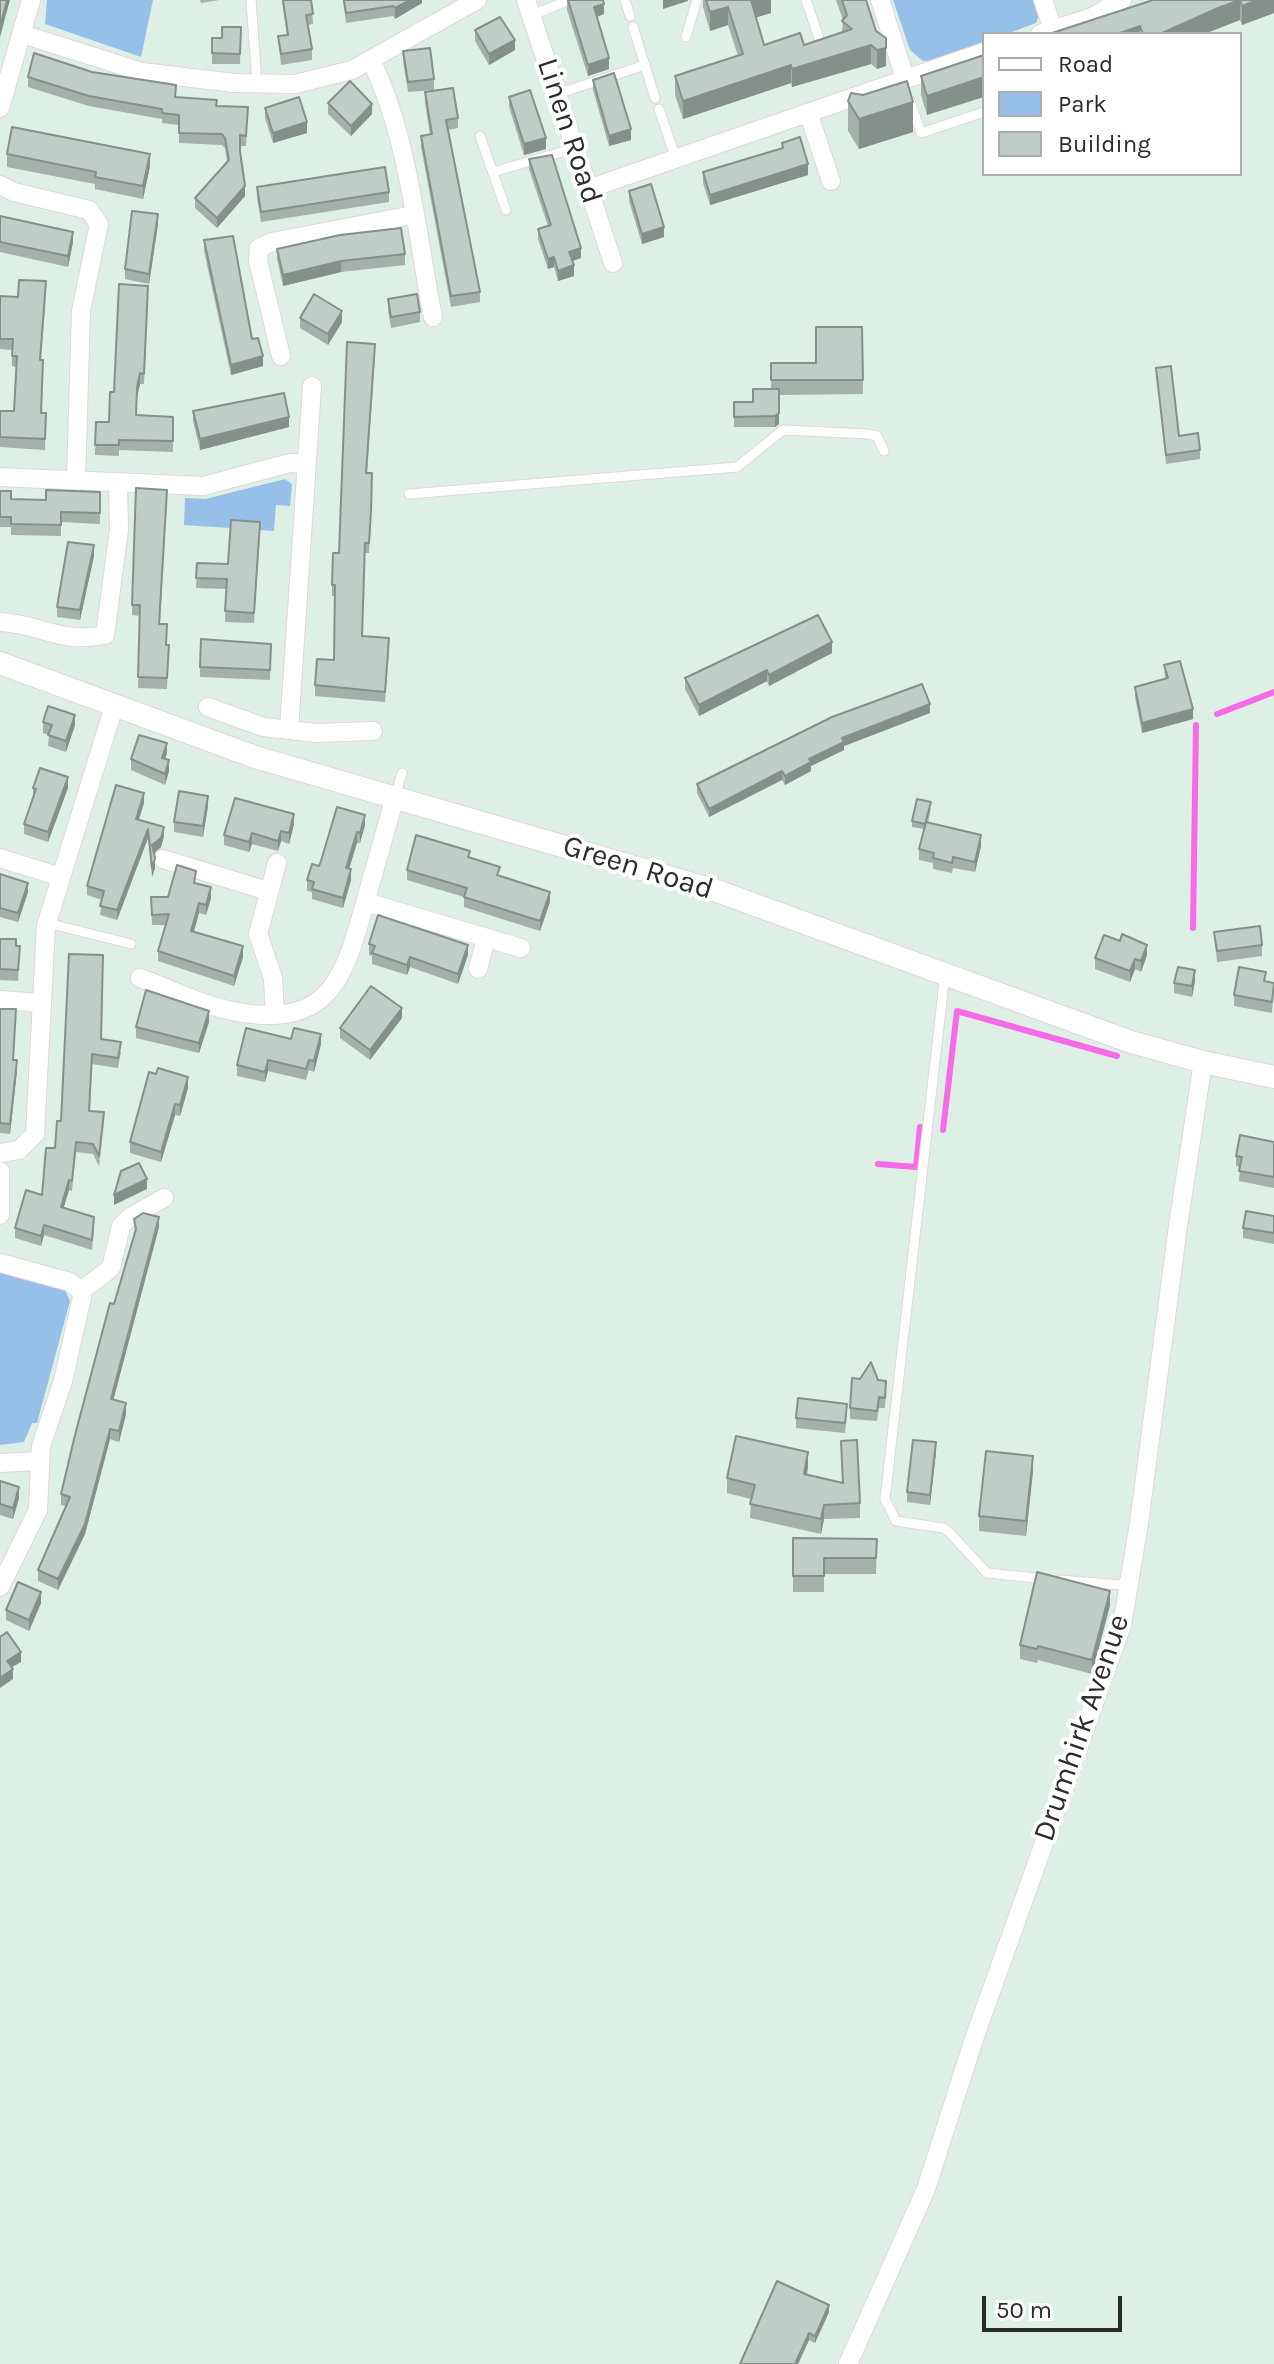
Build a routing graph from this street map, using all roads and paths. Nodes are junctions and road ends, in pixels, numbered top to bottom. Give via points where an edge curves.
1 (31, 0) edge
2 (251, 0) edge
3 (477, 0) edge
4 (570, 0) edge
5 (625, 0) edge
6 (697, 0) edge
7 (806, 0) edge
8 (880, 0) edge
9 (1043, 0) edge
10 (1122, 0) edge
11 (529, 7) edge
12 (630, 16) dead end
13 (633, 27) dead end
14 (1046, 32) edge
15 (22, 34) junction
16 (686, 37) dead end
17 (819, 38) edge
18 (982, 53) edge
19 (371, 60) junction
20 (645, 65) junction
21 (905, 78) junction
22 (257, 82) junction
23 (557, 94) junction
24 (655, 98) dead end
25 (0, 108) edge
26 (659, 109) dead end
27 (982, 113) edge
28 (809, 115) junction
29 (480, 136) dead end
30 (575, 148) junction
31 (676, 160) junction
32 (493, 172) junction
33 (831, 181) dead end
34 (0, 185) edge
35 (588, 189) junction
36 (506, 210) dead end
37 (413, 215) junction
38 (613, 263) dead end
39 (433, 317) dead end
40 (281, 356) dead end
41 (312, 386) dead end
42 (884, 451) dead end
43 (305, 464) junction
44 (0, 477) edge
45 (76, 479) junction
46 (118, 483) junction
47 (409, 494) dead end
48 (0, 622) edge
49 (0, 663) edge
50 (115, 703) junction
51 (208, 707) dead end
52 (289, 730) junction
53 (373, 731) dead end
54 (402, 773) dead end
55 (395, 797) junction
56 (0, 858) edge
57 (163, 859) dead end
58 (277, 863) dead end
59 (61, 877) junction
60 (268, 891) junction
61 (366, 902) junction
62 (47, 923) junction
63 (486, 938) junction
64 (131, 944) dead end
65 (521, 948) dead end
66 (478, 969) dead end
67 (945, 974) junction
68 (140, 978) dead end
69 (0, 1000) edge
70 (42, 1003) junction
71 (275, 1015) junction
72 (1203, 1062) junction
73 (1274, 1077) edge
74 (0, 1153) edge
75 (0, 1171) edge
76 (164, 1198) dead end
77 (0, 1215) edge
78 (0, 1263) edge
79 (81, 1291) junction
80 (39, 1461) junction
81 (0, 1463) edge
82 (1129, 1573) junction
83 (0, 1587) edge
84 (848, 2364) edge

1 - 15 street
2 - 22 lane
3 - 19 street
4 - 11 lane
5 - 12 lane
6 - 16 lane
7 - 17 lane
8 - 21 street
9 - 14 street
10 - 14 street via 1092,17
11 - 23 street, Linen Road
13 - 20 lane
15 - 22 street via 142,72
15 - 25 street
18 - 21 street
19 - 22 street via 319,81
19 - 37 street via 391,100
20 - 23 lane
20 - 24 lane
21 - 27 lane via 921,133
21 - 28 street
23 - 30 street, Linen Road
26 - 31 lane
28 - 31 street
28 - 33 street
29 - 32 lane
30 - 32 lane
30 - 35 street, Linen Road
31 - 35 street
32 - 36 lane
34 - 45 street via 89,210 99,224 81,311
35 - 38 street, Linen Road
37 - 39 street
37 - 40 street via 259,248
41 - 43 street
42 - 47 lane via 877,436 868,434 783,430 737,467
43 - 46 street via 290,463 203,486
43 - 52 street
44 - 45 street
45 - 46 street
46 - 48 street via 119,529 105,635 75,639
49 - 50 street, Green Road
50 - 55 street, Green Road via 255,757
50 - 59 street
51 - 52 street via 263,727
52 - 53 street
54 - 55 lane
55 - 61 street
55 - 67 street, Green Road via 717,891
56 - 59 street
57 - 60 street
58 - 60 street
59 - 62 street
60 - 71 street via 258,934 273,978
61 - 63 street
61 - 71 street via 349,961 329,995 312,1007
62 - 64 lane
62 - 70 street
63 - 65 street
63 - 66 street
67 - 72 street, Green Road via 1131,1042
67 - 82 lane via 885,1499 896,1521 943,1528 987,1573 1121,1585
68 - 71 street via 235,1012
69 - 70 street
70 - 74 street via 35,1134 19,1150
72 - 73 street, Green Road
72 - 82 street, Drumhirk Avenue
75 - 77 street
76 - 79 street via 121,1226 111,1268
78 - 79 street via 70,1282
79 - 80 street via 79,1317
80 - 81 street
80 - 83 street via 38,1510
82 - 84 street, Drumhirk Avenue via 1122,1625 926,2189

